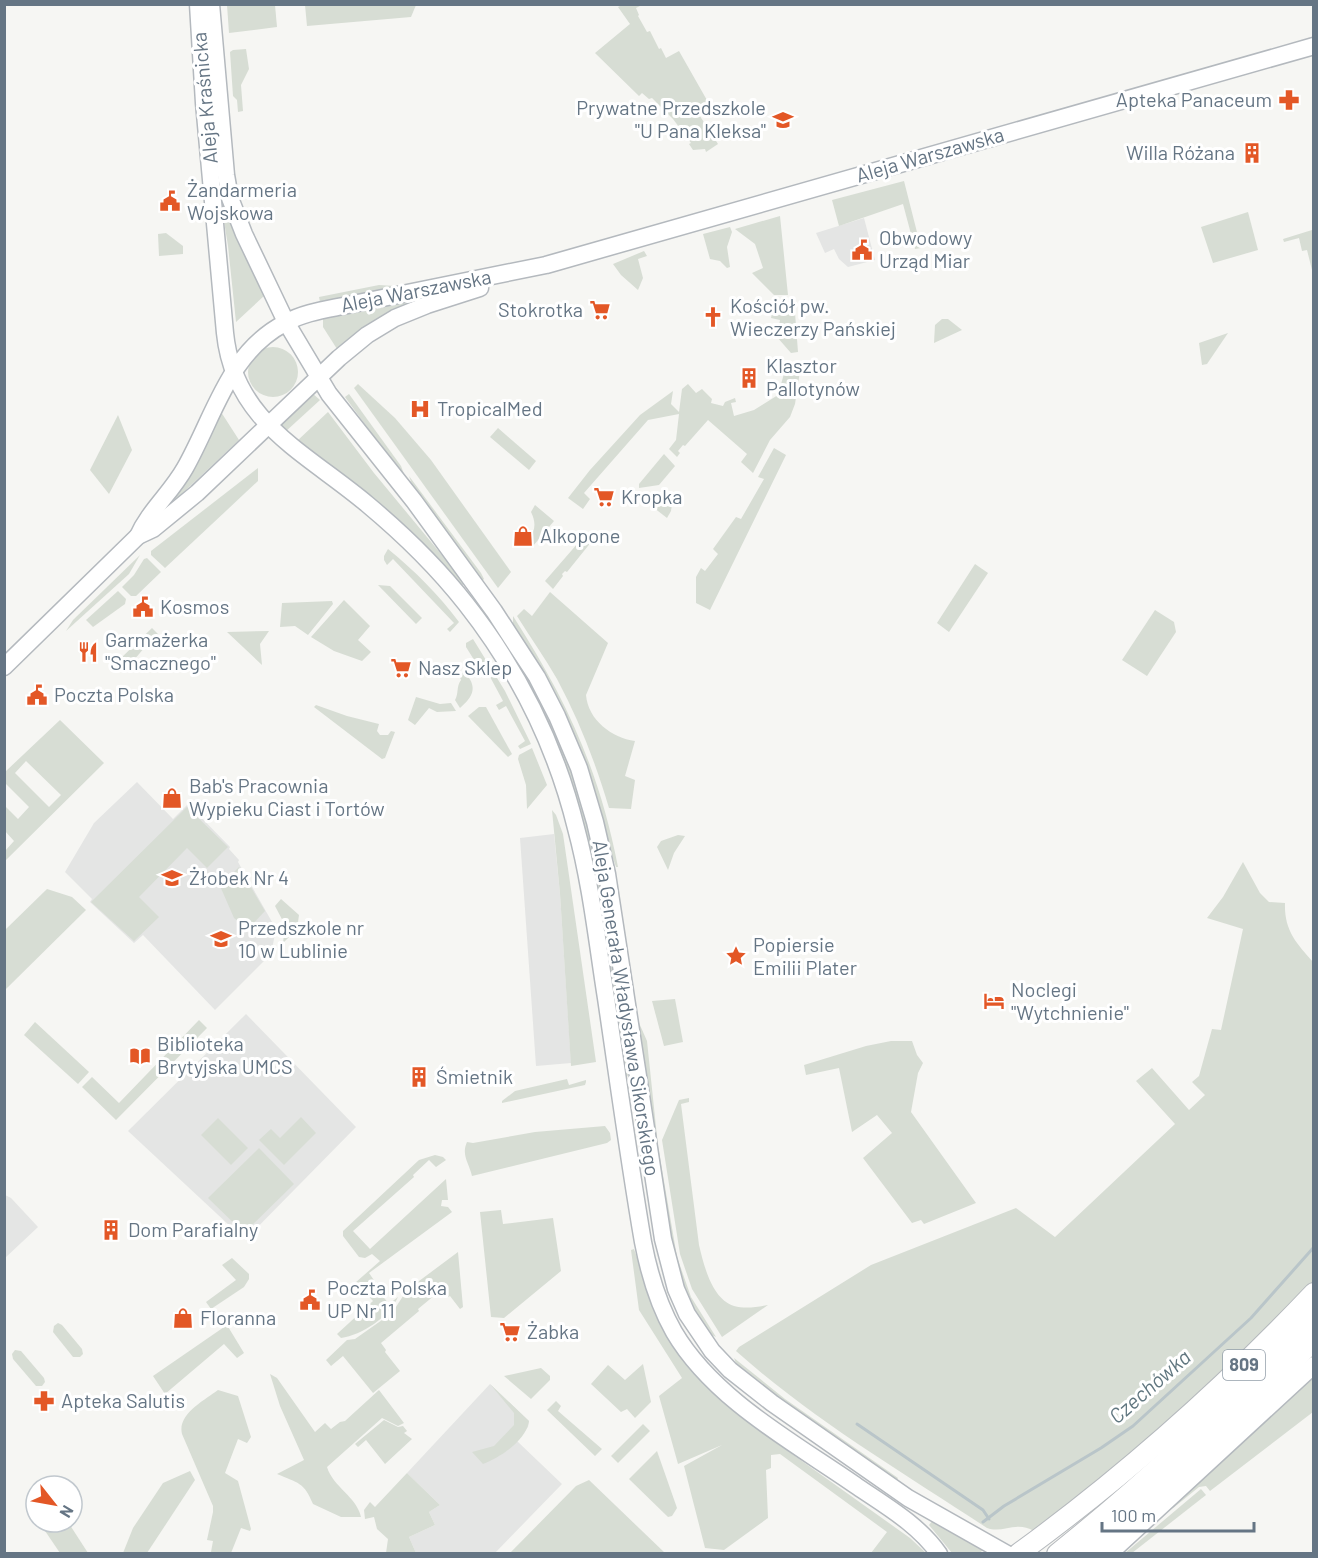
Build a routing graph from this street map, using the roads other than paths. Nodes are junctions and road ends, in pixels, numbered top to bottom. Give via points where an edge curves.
1 (198, 4) edge
2 (211, 4) edge
3 (1314, 46) edge
4 (546, 265) junction
5 (286, 322) junction
6 (233, 370) junction
7 (318, 377) junction
8 (269, 426) junction
9 (138, 536) junction
10 (4, 667) edge
11 (1314, 1293) edge
12 (1314, 1317) edge
13 (1314, 1340) edge
14 (1314, 1365) edge
15 (1104, 1526) junction
16 (939, 1554) edge
17 (1006, 1554) edge
18 (1018, 1554) edge
19 (1057, 1554) edge
20 (1085, 1554) edge
21 (1109, 1554) edge

1 - 6 main road, Aleja Kraśnicka via 226,341
2 - 5 main road, Aleja Kraśnicka via 227,185 244,234
3 - 4 main road, Aleja Warszawska
4 - 5 main road, Aleja Warszawska via 309,313
4 - 7 main road, Aleja Warszawska via 395,318 348,350
5 - 6 main road, Aleja Warszawska via 256,343
5 - 7 main road, Aleja Kraśnicka
6 - 8 main road, Aleja Kraśnicka via 244,395
6 - 9 main road, Aleja Warszawska via 181,475
7 - 8 main road, Aleja Warszawska
7 - 17 main road, Aleja Generała Władysława Sikorskiego via 514,640 554,708 573,752 607,874 663,1239 676,1289 689,1318 719,1359 759,1394 908,1498
8 - 9 main road, Aleja Warszawska via 197,493 153,529
8 - 16 main road, Aleja Generała Władysława Sikorskiego via 378,513 442,575 494,643 541,727 564,785 582,849 643,1242 653,1286 673,1330 701,1369 732,1398 904,1519
9 - 10 main road
11 - 18 main road, 809 via 1193,1413 1106,1488
12 - 15 main road
13 - 15 main road via 1226,1428
14 - 21 main road, 809
15 - 19 main road
15 - 20 main road

